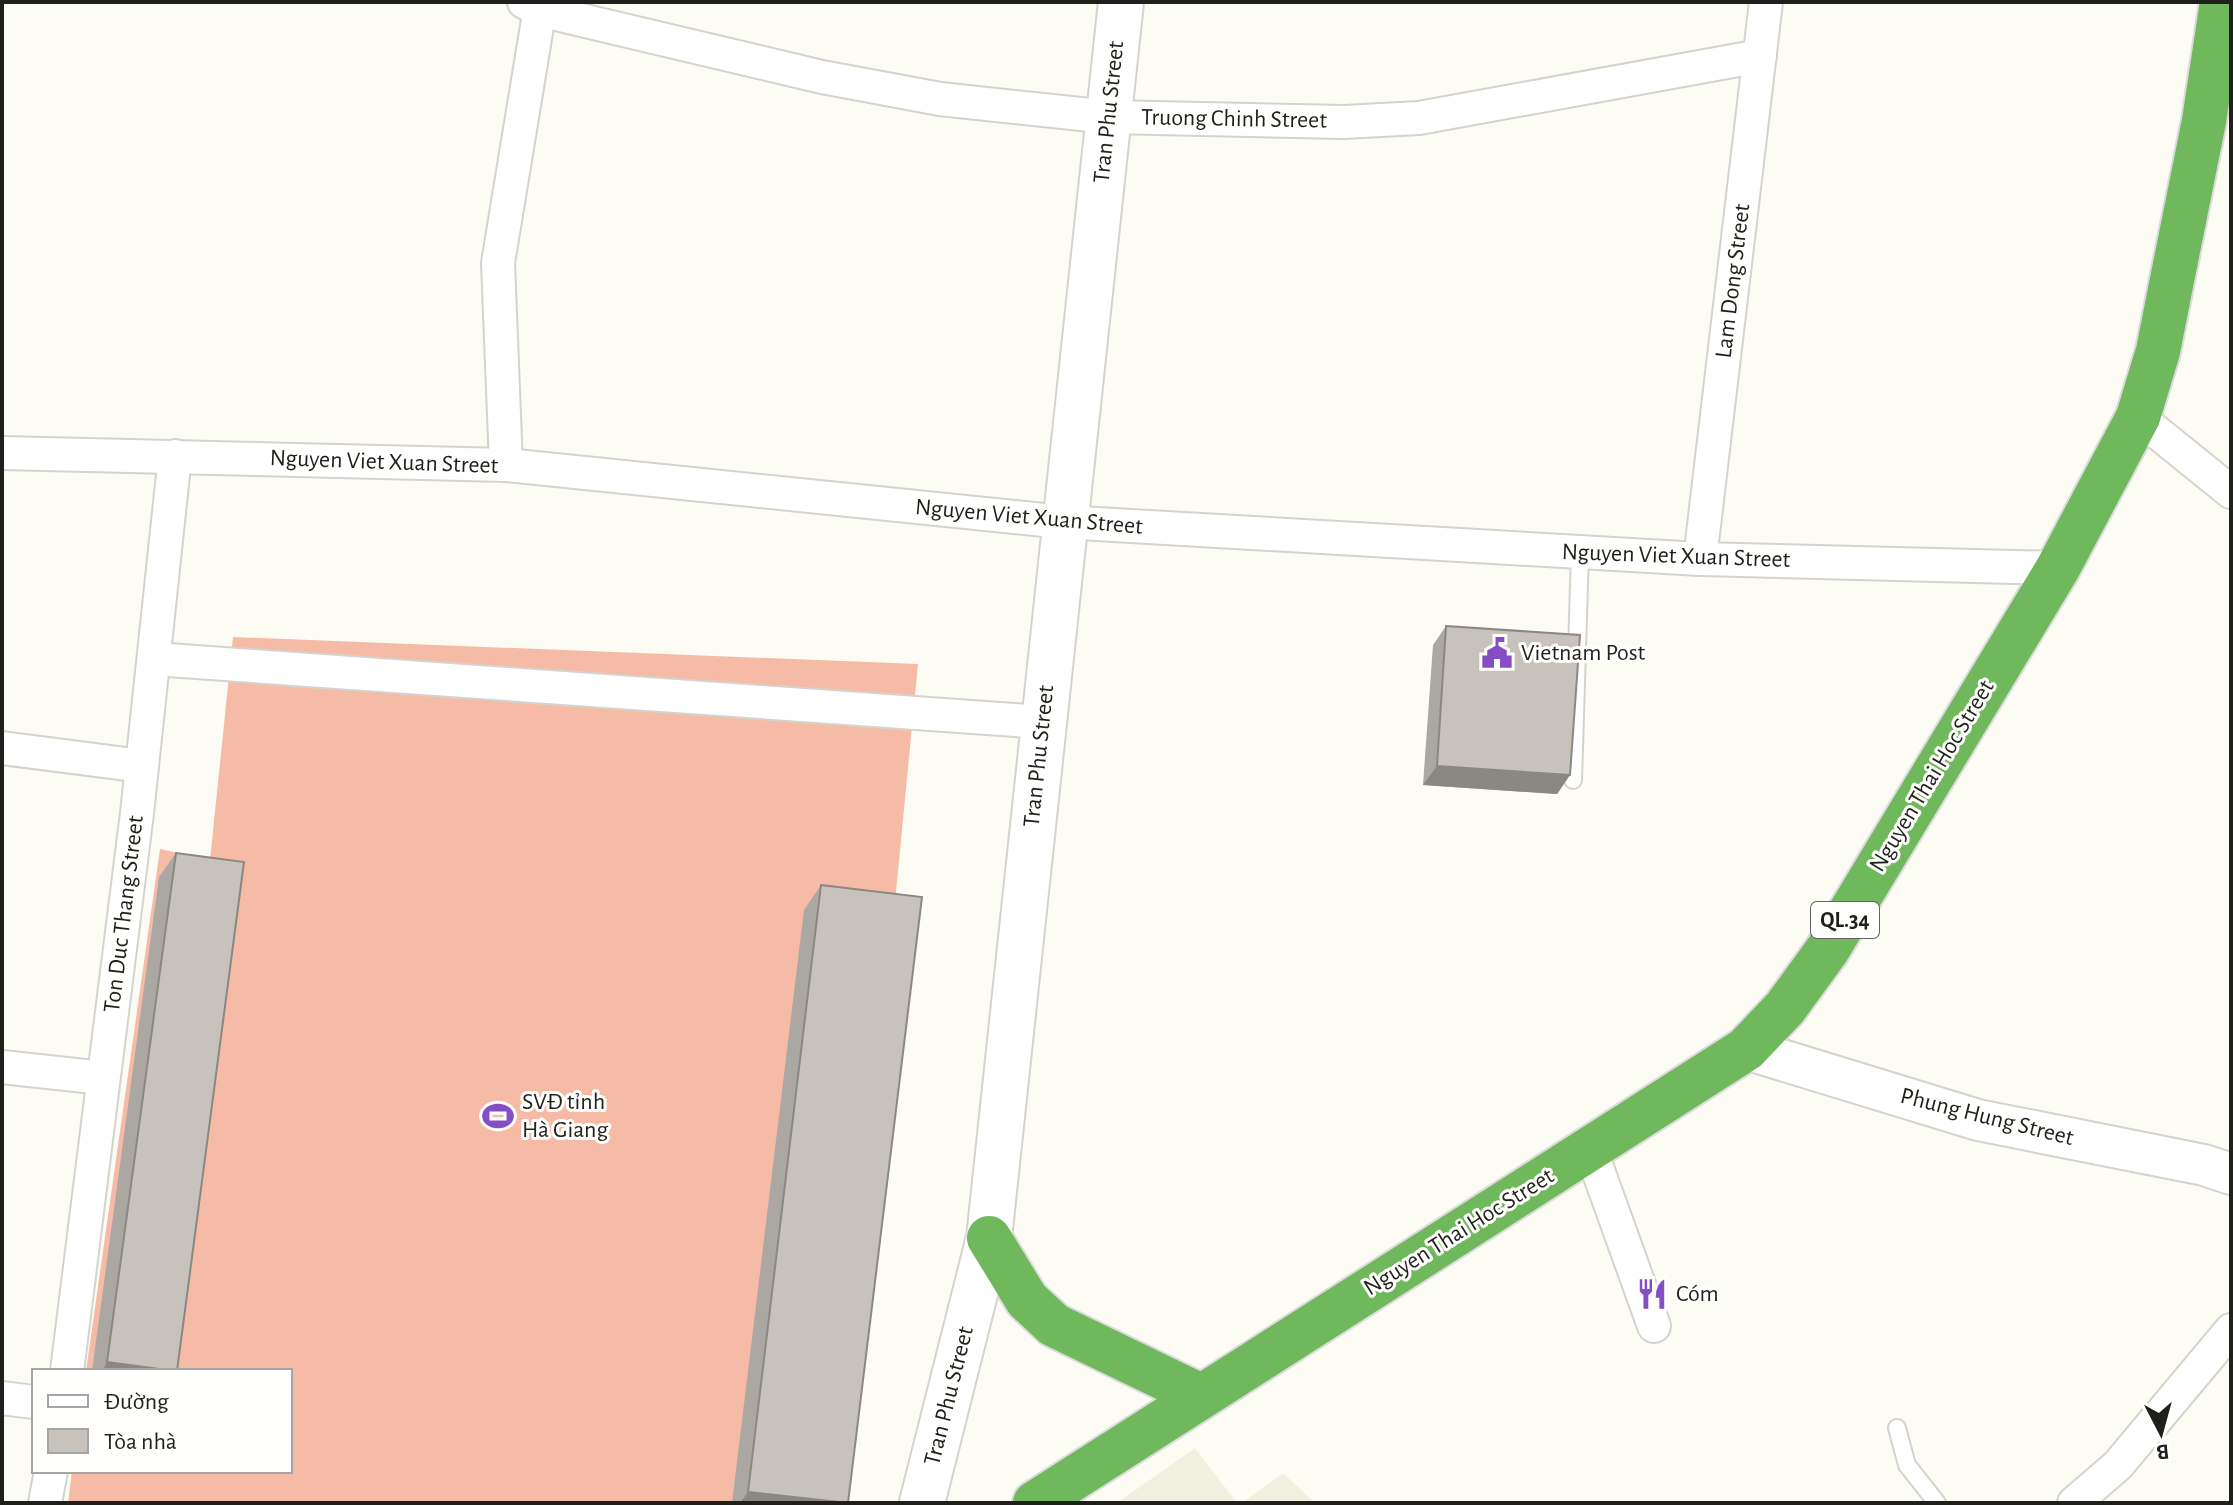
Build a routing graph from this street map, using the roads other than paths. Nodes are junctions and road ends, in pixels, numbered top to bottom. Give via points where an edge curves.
1 (1121, 2) edge
2 (1766, 2) edge
3 (2222, 2) edge
4 (535, 5) edge
5 (1760, 56) junction
6 (1109, 117) junction
7 (2217, 122) edge
8 (2138, 417) junction
9 (2, 453) edge
10 (175, 456) junction
11 (2193, 460) junction
12 (2231, 462) edge
13 (506, 465) junction
14 (2231, 492) edge
15 (1063, 522) junction
16 (1580, 552) junction
17 (1700, 559) junction
18 (2058, 568) junction
19 (154, 659) junction
20 (1042, 722) junction
21 (2, 748) edge
22 (142, 766) junction
23 (1573, 780) edge
24 (1746, 1049) junction
25 (2, 1067) edge
26 (103, 1078) junction
27 (1590, 1148) junction
28 (2231, 1174) edge
29 (989, 1238) junction
30 (1654, 1326) dead end
31 (2231, 1330) edge
32 (67, 1369) edge
33 (1201, 1396) junction
34 (2, 1398) edge
35 (32, 1402) edge
36 (1897, 1428) dead end
37 (51, 1473) edge
38 (45, 1503) edge
39 (922, 1503) edge
40 (1035, 1503) edge
41 (1937, 1503) edge
42 (2074, 1503) edge

1 - 6 main road, Tran Phu Street
2 - 5 street, Lam Dong Street
3 - 7 highway, Nguyen Thai Hoc Street / QL.34
4 - 6 street, Truong Chinh Street via 822,77 940,99
4 - 13 street via 498,263
5 - 6 street, Truong Chinh Street via 1419,118 1344,122
5 - 17 street, Lam Dong Street
6 - 15 main road, Tran Phu Street
7 - 8 highway, Nguyen Thai Hoc Street / QL.34
8 - 11 street
8 - 18 highway, Nguyen Thai Hoc Street / QL.34
9 - 10 street, Nguyen Viet Xuan Street
10 - 13 street, Nguyen Viet Xuan Street
10 - 19 street, Ton Duc Thang Street
11 - 12 street
11 - 14 street
13 - 15 street, Nguyen Viet Xuan Street
15 - 16 street, Nguyen Viet Xuan Street
15 - 20 main road, Tran Phu Street
16 - 17 street, Nguyen Viet Xuan Street
16 - 23 lane
17 - 18 street, Nguyen Viet Xuan Street
18 - 24 highway, Nguyen Thai Hoc Street / QL.34 via 1828,949 1785,1008
19 - 20 street
19 - 22 street, Ton Duc Thang Street
20 - 29 main road, Tran Phu Street
21 - 22 street
22 - 26 street, Ton Duc Thang Street
24 - 27 highway, Nguyen Thai Hoc Street / QL.34
24 - 28 street, Phung Hung Street via 1978,1120
25 - 26 street
26 - 32 street, Ton Duc Thang Street
27 - 30 street
27 - 33 highway, Nguyen Thai Hoc Street / QL.34
29 - 33 highway via 1027,1300 1054,1325
29 - 39 main road, Tran Phu Street
31 - 42 street via 2118,1465
33 - 40 highway, Nguyen Thai Hoc Street / QL.34
34 - 35 street
36 - 41 lane via 1907,1465
37 - 38 street

